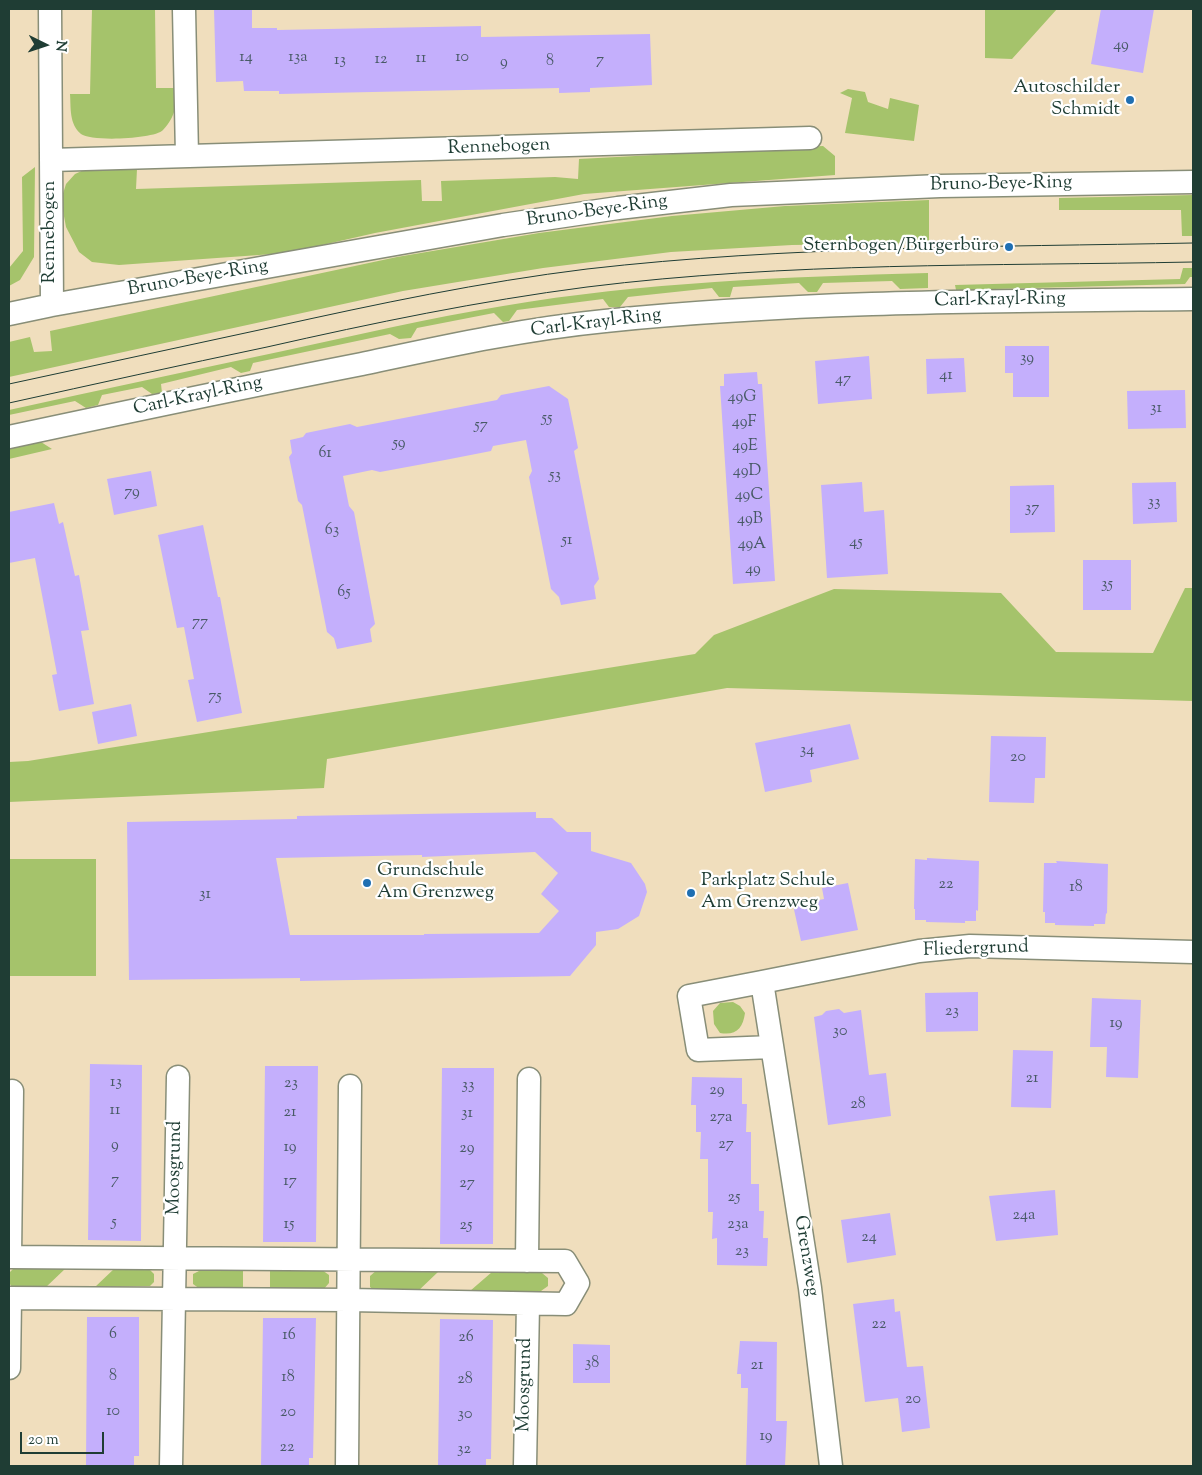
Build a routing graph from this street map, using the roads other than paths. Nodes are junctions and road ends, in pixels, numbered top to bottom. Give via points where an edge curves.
1 (50, 9) edge
2 (184, 9) edge
3 (810, 138) dead end
4 (187, 156) junction
5 (51, 160) junction
6 (1193, 182) edge
7 (1193, 299) edge
8 (52, 305) junction
9 (9, 314) edge
10 (9, 437) edge
11 (1193, 952) edge
12 (762, 982) junction
13 (772, 1047) junction
14 (178, 1077) dead end
15 (529, 1079) dead end
16 (350, 1086) dead end
17 (12, 1091) dead end
18 (9, 1257) edge
19 (175, 1259) junction
20 (349, 1259) junction
21 (528, 1260) junction
22 (9, 1299) edge
23 (174, 1299) junction
24 (349, 1300) junction
25 (528, 1304) junction
26 (9, 1368) edge
27 (171, 1466) edge
28 (347, 1466) edge
29 (524, 1466) edge
30 (831, 1466) edge

1 - 5 street, Rennebogen
2 - 4 street
3 - 4 street, Rennebogen
4 - 5 street, Rennebogen
5 - 8 street, Rennebogen
6 - 8 street, Bruno-Beye-Ring via 940,186 693,199 503,225
7 - 10 street, Carl-Krayl-Ring via 793,306 602,321 494,337
8 - 9 street, Bruno-Beye-Ring
11 - 12 street, Fliedergrund via 953,947
12 - 13 street, Grenzweg
12 - 13 street via 689,996 698,1050
13 - 30 street, Grenzweg via 810,1288
14 - 19 street, Moosgrund
15 - 21 street
16 - 20 street
17 - 18 street
18 - 19 street
19 - 20 street
19 - 23 street, Moosgrund
20 - 21 street
20 - 24 street
21 - 25 street via 565,1260 578,1283 566,1304
22 - 23 street
22 - 26 street
23 - 24 street
23 - 27 street, Moosgrund
24 - 25 street
24 - 28 street
25 - 29 street, Moosgrund

